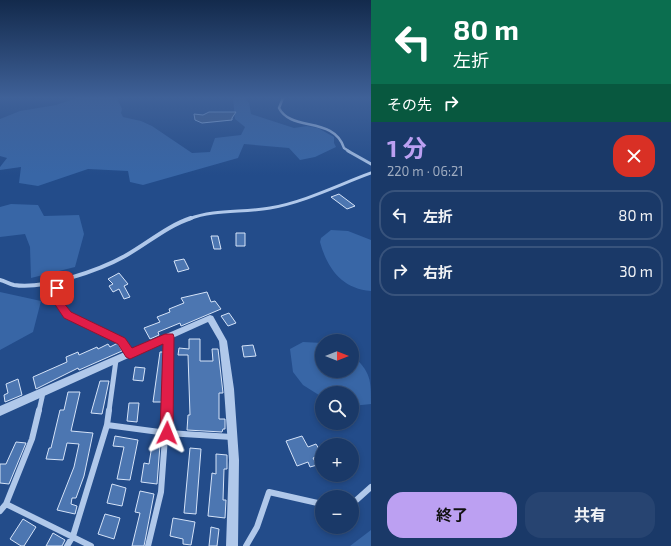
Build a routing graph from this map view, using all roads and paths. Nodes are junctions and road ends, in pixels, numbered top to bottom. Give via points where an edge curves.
1 (310, 123) edge
2 (371, 164) edge
3 (371, 173) edge
4 (59, 279) junction
5 (0, 280) edge
6 (169, 337) junction
7 (130, 354) junction
8 (116, 360) junction
9 (43, 393) junction
10 (0, 410) edge
11 (107, 425) junction
12 (167, 433) junction
13 (232, 437) junction
14 (371, 487) edge
15 (359, 498) edge
16 (315, 502) edge
17 (6, 504) junction
18 (0, 511) edge
19 (73, 536) junction
20 (67, 546) edge
21 (91, 546) edge
22 (148, 546) edge
23 (232, 546) edge
24 (246, 546) edge

1 - 2 street via 334,133 341,138 344,148
3 - 4 street via 286,205 218,211 172,224 108,265
4 - 5 street via 39,285 14,285
4 - 7 street via 54,297 68,315 122,341
6 - 7 street
6 - 12 street
6 - 13 street via 210,318 223,340
7 - 8 street
8 - 9 street
8 - 11 street
9 - 10 street
9 - 17 street via 32,439
11 - 12 street
11 - 19 street
12 - 13 street
12 - 22 street via 161,492
13 - 23 street
14 - 15 street
16 - 24 street via 269,492 257,527
17 - 18 street
17 - 19 street
19 - 20 street
19 - 21 street

